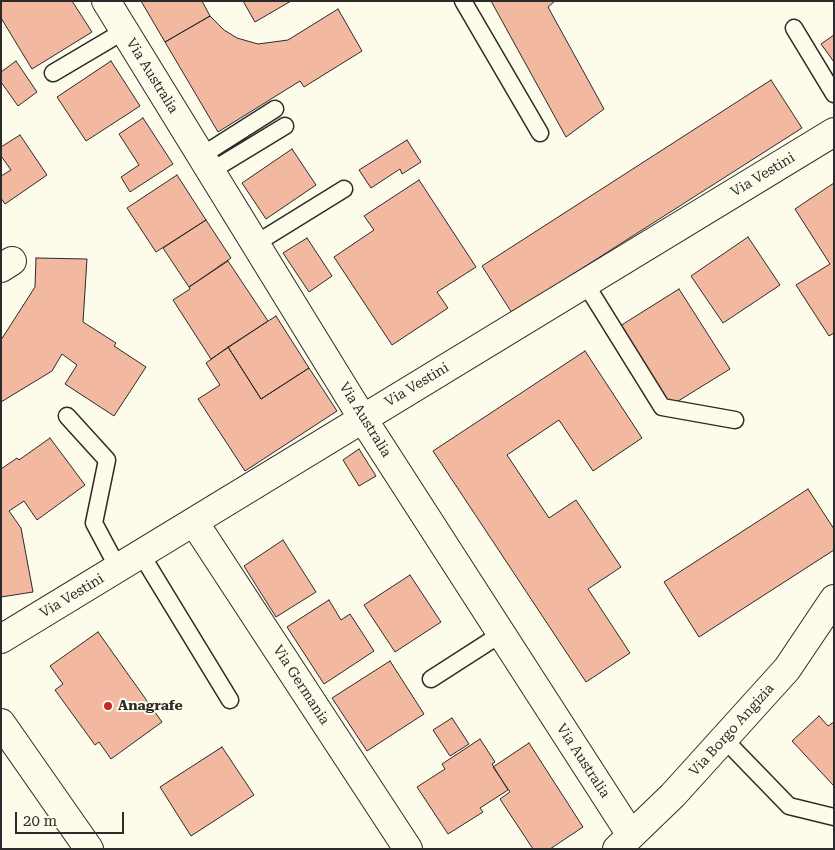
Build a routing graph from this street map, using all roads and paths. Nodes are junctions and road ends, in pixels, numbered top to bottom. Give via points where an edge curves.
1 (106, 1) edge
2 (462, 1) edge
3 (794, 28) dead end
4 (124, 31) junction
5 (53, 73) dead end
6 (834, 94) edge
7 (275, 109) dead end
8 (285, 126) dead end
9 (834, 132) edge
10 (540, 133) dead end
11 (206, 163) junction
12 (344, 189) dead end
13 (255, 244) junction
14 (585, 283) junction
15 (67, 416) dead end
16 (363, 419) junction
17 (735, 420) dead end
18 (194, 522) junction
19 (141, 554) junction
20 (118, 568) junction
21 (834, 599) edge
22 (501, 634) junction
23 (1, 640) edge
24 (431, 679) dead end
25 (230, 700) dead end
26 (1, 723) edge
27 (724, 739) junction
28 (834, 817) edge
29 (624, 842) edge
30 (89, 849) edge
31 (408, 849) edge

1 - 4 street, Via Australia
2 - 10 lane
3 - 6 lane
4 - 5 lane
4 - 11 street, Via Australia
7 - 11 lane
8 - 11 lane
9 - 14 street, Via Vestini
11 - 13 street, Via Australia
12 - 13 lane
13 - 16 street, Via Australia
14 - 16 street, Via Vestini
14 - 17 lane via 662,407
15 - 20 lane via 107,460 94,523
16 - 18 street, Via Vestini
16 - 22 street, Via Australia
18 - 19 street, Via Vestini
18 - 31 street, Via Germania
19 - 20 street, Via Vestini
19 - 25 lane
20 - 23 street, Via Vestini
21 - 27 street, Via Borgo Angizia via 787,669
22 - 24 lane
22 - 29 street, Via Australia
26 - 30 street
27 - 28 lane via 789,806
27 - 29 street, Via Borgo Angizia

